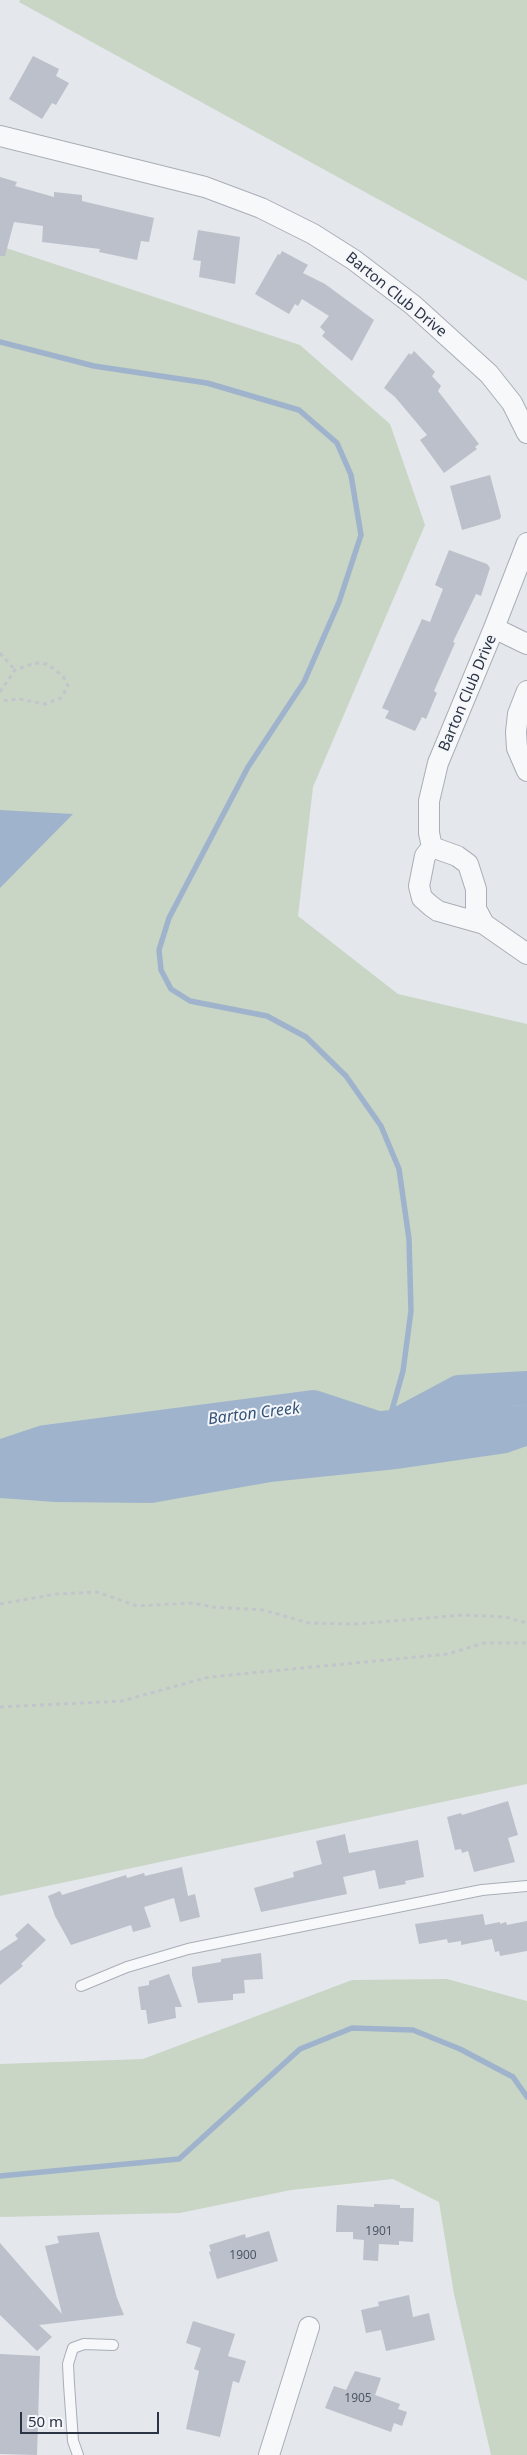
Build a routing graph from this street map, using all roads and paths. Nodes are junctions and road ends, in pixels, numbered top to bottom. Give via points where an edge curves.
1 (0, 136) edge
2 (527, 433) edge
3 (527, 543) edge
4 (494, 628) junction
5 (527, 644) edge
6 (0, 653) edge
7 (15, 670) junction
8 (527, 690) edge
9 (0, 692) edge
10 (0, 701) edge
11 (527, 771) edge
12 (432, 847) junction
13 (484, 924) junction
14 (527, 954) edge
15 (0, 1604) edge
16 (527, 1623) edge
17 (527, 1643) edge
18 (0, 1706) edge
19 (527, 1886) edge
20 (81, 1986) dead end
21 (309, 2327) dead end
22 (113, 2345) dead end
23 (78, 2455) edge
24 (269, 2455) edge

1 - 2 street, Barton Club Drive via 205,187 261,208 313,234 354,260 413,305 489,374 512,403
3 - 4 street, Barton Club Drive
4 - 5 street
4 - 12 street, Barton Club Drive via 438,763 429,801 428,833
6 - 7 path
7 - 9 path
7 - 10 path via 48,664 63,676 68,686 61,698 45,704 19,699
8 - 11 street via 518,714 516,732 517,748
12 - 13 street via 457,856 468,864 476,889 476,909
12 - 13 street via 425,856 421,871 419,886 422,898 438,911
13 - 14 street
15 - 16 path via 56,1594 97,1592 137,1606 193,1603 263,1610 309,1623 355,1624 463,1615 505,1617
17 - 18 path via 491,1643 448,1654 209,1677 122,1701
19 - 20 lane via 482,1890 188,1949 127,1967
21 - 24 street
22 - 23 lane via 84,2344 73,2348 71,2354 68,2374 73,2441

